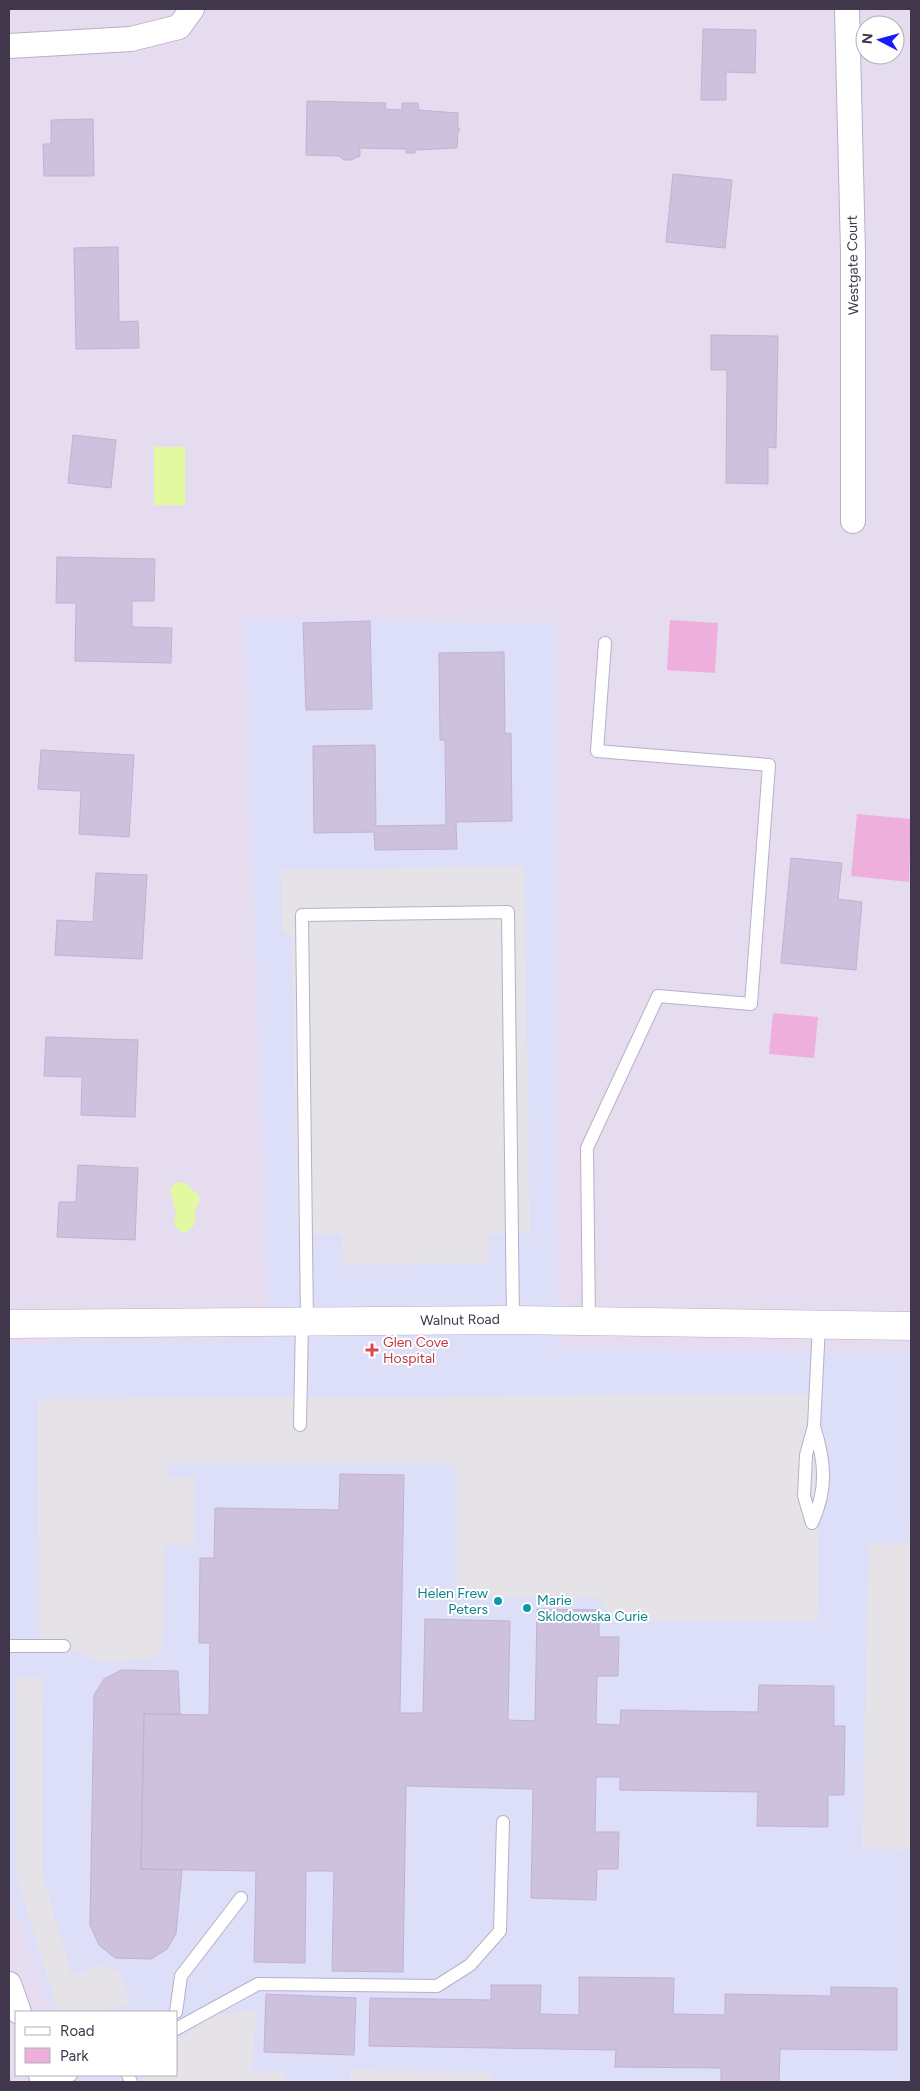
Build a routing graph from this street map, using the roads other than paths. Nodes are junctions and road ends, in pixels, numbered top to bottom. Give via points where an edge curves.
1 (192, 9) edge
2 (847, 9) edge
3 (9, 46) edge
4 (853, 521) dead end
5 (605, 643) dead end
6 (513, 1320) junction
7 (304, 1322) junction
8 (588, 1322) junction
9 (9, 1324) edge
10 (819, 1325) junction
11 (911, 1326) edge
12 (300, 1424) dead end
13 (814, 1426) junction
14 (9, 1646) edge
15 (64, 1646) dead end
16 (503, 1822) dead end
17 (241, 1898) dead end
18 (9, 1984) edge
19 (19, 2011) edge
20 (176, 2011) edge
21 (178, 2028) edge
22 (69, 2076) edge
23 (54, 2082) edge

1 - 3 street via 178,27 132,39
2 - 4 street, Westgate Court via 853,251
5 - 8 lane via 597,751 769,765 750,1004 658,996 587,1148
6 - 7 street, Walnut Road
6 - 7 lane via 508,912 302,915 306,1216
6 - 8 street, Walnut Road
7 - 9 street, Walnut Road
7 - 12 lane
8 - 10 street, Walnut Road
10 - 11 street, Walnut Road
10 - 13 lane
13 - 13 lane via 806,1455 804,1496 812,1523 820,1504 824,1459
14 - 15 lane
16 - 21 lane via 500,1931 470,1965 437,1986 258,1984
17 - 20 lane via 181,1976
18 - 19 street
22 - 23 lane

